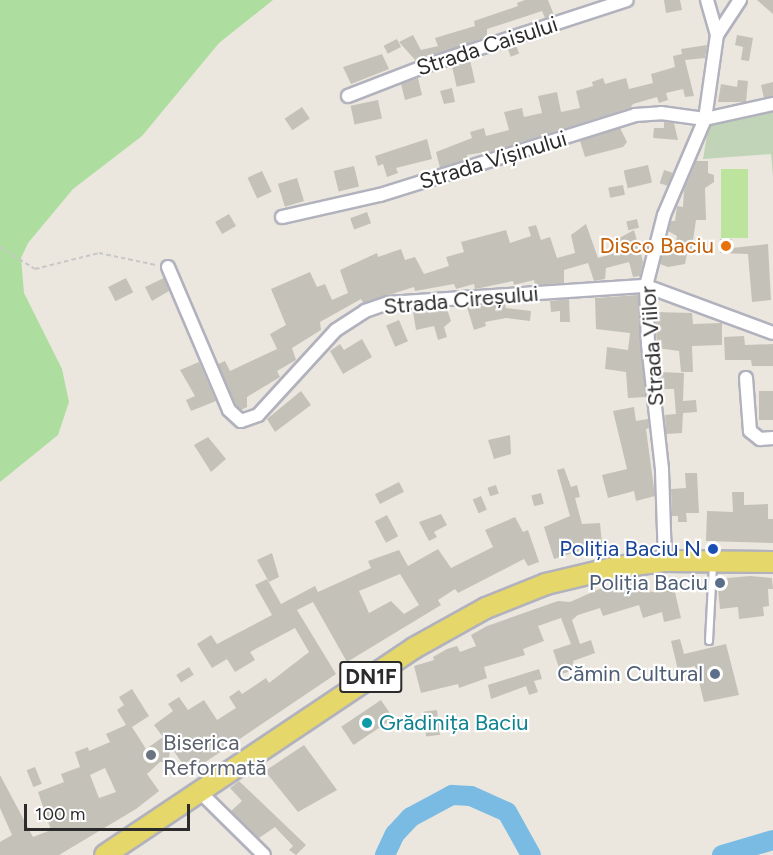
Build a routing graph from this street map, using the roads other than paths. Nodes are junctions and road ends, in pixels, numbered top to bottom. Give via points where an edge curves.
1 (627, 0) edge
2 (707, 0) edge
3 (740, 0) edge
4 (717, 35) junction
5 (348, 96) dead end
6 (773, 104) edge
7 (705, 119) junction
8 (282, 217) dead end
9 (168, 267) road end
10 (646, 286) junction
11 (773, 333) edge
12 (746, 378) dead end
13 (773, 438) edge
14 (665, 561) junction
15 (713, 561) junction
16 (773, 562) edge
17 (709, 641) dead end
18 (199, 791) junction
19 (105, 855) edge
20 (264, 855) edge

1 - 5 street, Strada Caisului via 428,65
2 - 4 street, Strada Viilor
3 - 4 street, Strada Viilor
4 - 7 street, Strada Viilor
6 - 7 street
7 - 8 street, Strada Vișinului via 661,113 626,117 380,195
7 - 10 street, Strada Viilor via 664,215
9 - 10 street, Strada Cireșului via 229,410 244,422 258,415 336,330 374,308 415,300
10 - 11 street
10 - 14 street, Strada Viilor via 648,344 662,469
12 - 13 street via 750,431 760,439
14 - 15 main road, DN1F
14 - 18 main road, DN1F via 565,578 486,608 414,648
15 - 16 main road, DN1F
15 - 17 lane
18 - 19 main road, DN1F
18 - 20 street

